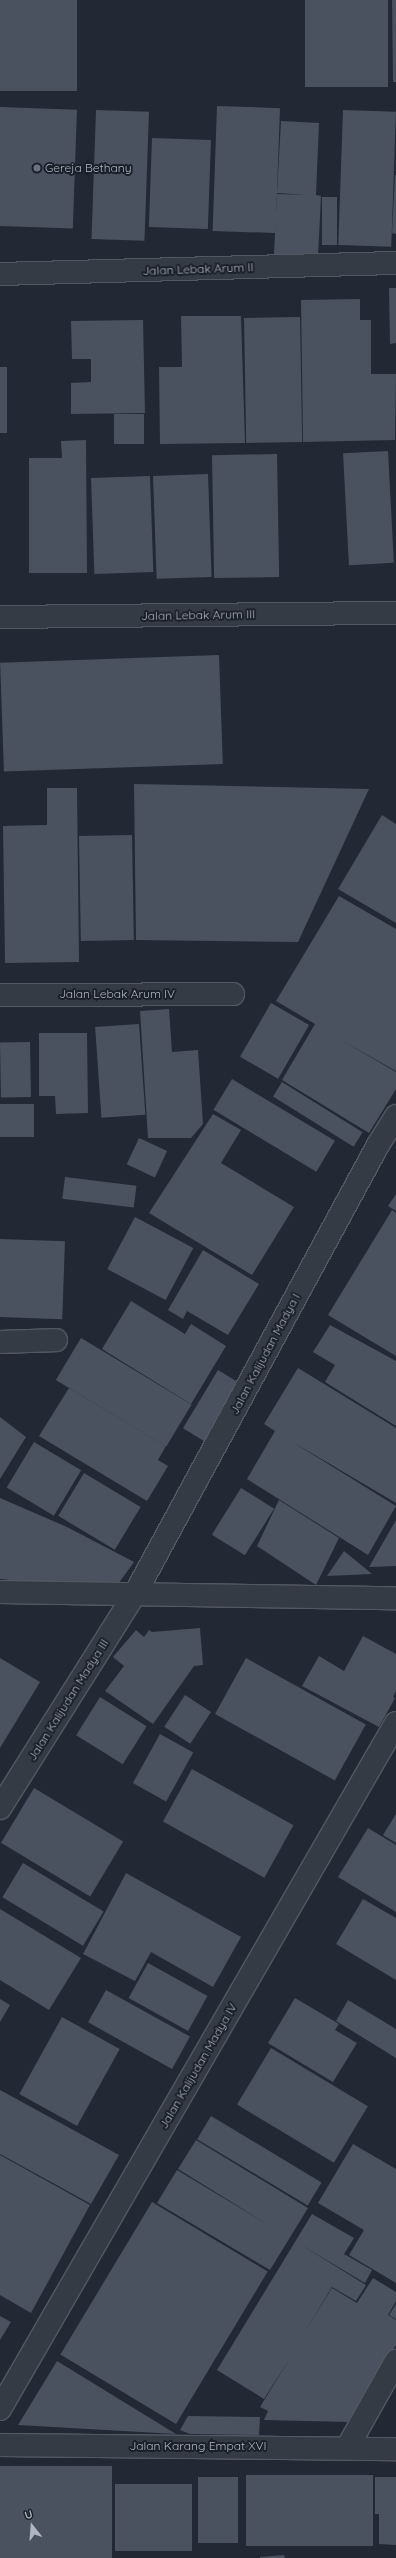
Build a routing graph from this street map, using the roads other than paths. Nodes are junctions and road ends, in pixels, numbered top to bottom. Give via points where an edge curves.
1 (396, 264) edge
2 (0, 274) edge
3 (396, 613) edge
4 (0, 617) edge
5 (233, 994) dead end
6 (0, 995) edge
7 (396, 1116) edge
8 (56, 1340) dead end
9 (0, 1342) edge
10 (0, 1592) edge
11 (136, 1592) junction
12 (396, 1598) edge
13 (396, 1723) edge
14 (0, 1808) edge
15 (396, 2361) edge
16 (0, 2408) edge
17 (0, 2445) edge
18 (347, 2448) junction
19 (396, 2449) edge

1 - 2 street, Jalan Lebak Arum II
3 - 4 street, Jalan Lebak Arum III
5 - 6 street, Jalan Lebak Arum IV
7 - 11 street, Jalan Kalijudan Madya I
8 - 9 street
10 - 11 street
11 - 12 street
11 - 14 street, Jalan Kalijudan Madya III
13 - 16 street, Jalan Kalijudan Madya IV
15 - 18 street
17 - 18 street, Jalan Karang Empat XVI
18 - 19 street, Jalan Karang Empat XVI

